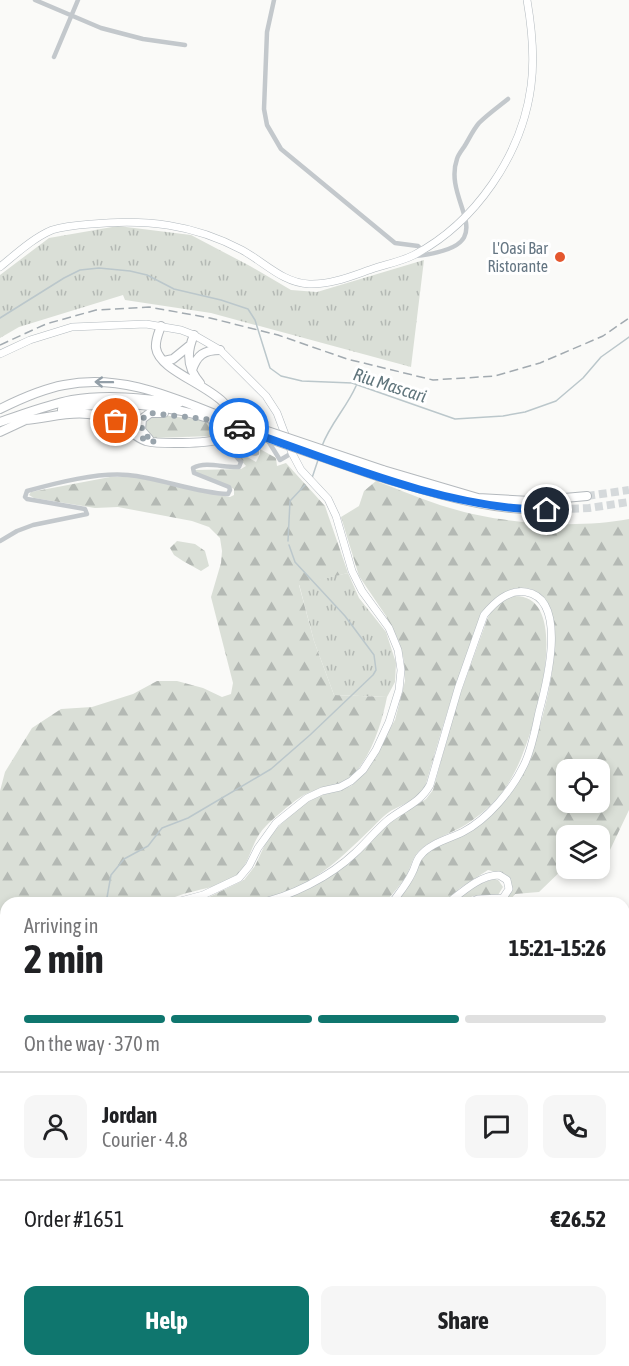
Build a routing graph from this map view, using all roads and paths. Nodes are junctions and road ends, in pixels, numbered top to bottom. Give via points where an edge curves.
1 (35, 0) edge
2 (78, 0) edge
3 (274, 0) edge
4 (527, 0) edge
5 (72, 15) junction
6 (185, 45) dead end
7 (54, 57) dead end
8 (508, 99) dead end
9 (466, 215) junction
10 (422, 250) junction
11 (412, 256) junction
12 (0, 267) edge
13 (161, 326) junction
14 (194, 335) junction
15 (189, 346) junction
16 (220, 350) junction
17 (0, 354) edge
18 (164, 361) junction
19 (192, 371) junction
20 (207, 390) junction
21 (22, 399) junction
22 (0, 401) edge
23 (0, 409) edge
24 (217, 417) junction
25 (24, 420) junction
26 (0, 422) edge
27 (0, 432) edge
28 (155, 442) junction
29 (292, 453) junction
30 (382, 474) junction
31 (587, 496) tunnel mouth
32 (547, 510) tunnel mouth
33 (0, 541) edge
34 (196, 897) edge
35 (281, 897) edge
36 (396, 897) edge
37 (456, 897) edge
38 (504, 897) edge

1 - 5 street
2 - 5 street
3 - 10 street via 267,32 264,108 274,139 281,149 395,243
4 - 9 main road via 533,59 524,117 512,151 495,180
5 - 6 street via 101,28
5 - 7 street
8 - 9 street via 479,124 456,159 455,184
9 - 10 main road
9 - 11 street via 466,230 457,246
10 - 11 main road
11 - 12 main road via 327,283 298,283 237,247 198,231 132,221 67,226 51,231
13 - 14 main road
13 - 17 main road via 72,327
13 - 18 highway via 156,349
14 - 15 highway
14 - 16 main road
15 - 18 highway
15 - 19 highway
16 - 19 highway via 201,354
16 - 29 main road via 266,396
18 - 20 highway
19 - 20 highway
20 - 28 highway via 228,407 232,418 221,439
21 - 22 highway
21 - 23 highway
24 -> 21 highway via 161,393 118,382 63,385
24 - 25 highway via 142,405 97,405
24 - 26 highway via 177,403 98,397 45,406
24 - 28 highway via 150,413 141,426
24 - 30 highway, bridge
25 - 27 highway
25 - 28 highway via 93,414 116,421 138,437
29 - 33 street via 280,460 257,425 252,431 257,453 237,448 233,451 241,462 239,467 193,468 194,473 229,487 227,494 116,474 28,490 24,494 27,499 87,510 87,514 33,525
29 - 34 main road via 309,481 328,499 352,571 389,628 400,660 399,690 389,722 363,770 351,781 307,798 276,823 239,878
30 - 31 highway via 478,498 531,501
30 - 32 highway via 477,505
35 - 36 main road via 338,867 386,822 424,795 484,615 502,597 528,592 540,598 547,612 552,645 549,672 525,764 497,805 465,831 419,857
37 - 38 main road via 492,875 507,880 509,889

